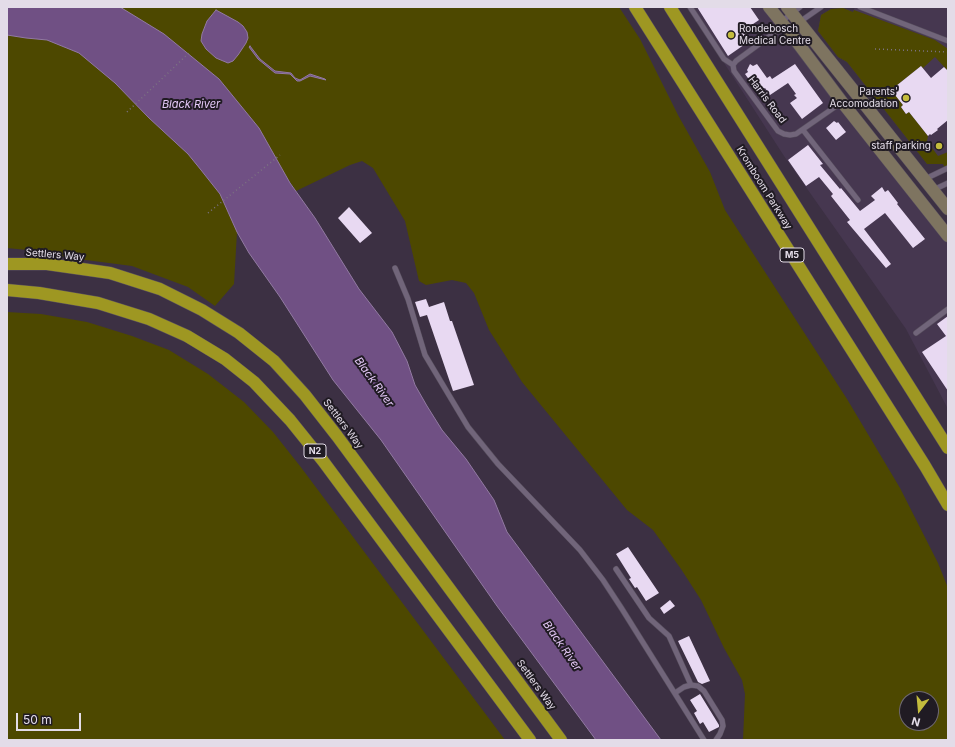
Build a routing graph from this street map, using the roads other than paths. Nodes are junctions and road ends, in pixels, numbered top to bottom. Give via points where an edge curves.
1 (635, 7) edge
2 (670, 7) edge
3 (690, 7) edge
4 (769, 7) edge
5 (821, 7) edge
6 (860, 7) edge
7 (795, 12) edge
8 (783, 28) junction
9 (948, 41) edge
10 (733, 66) junction
11 (842, 102) junction
12 (803, 130) junction
13 (948, 168) edge
14 (924, 179) junction
15 (948, 183) edge
16 (933, 190) junction
17 (858, 200) dead end
18 (948, 209) edge
19 (948, 236) edge
20 (7, 264) edge
21 (395, 268) dead end
22 (7, 290) edge
23 (948, 309) edge
24 (916, 333) dead end
25 (948, 448) edge
26 (948, 505) edge
27 (616, 569) dead end
28 (691, 685) junction
29 (675, 693) junction
30 (530, 740) edge
31 (561, 740) edge
32 (704, 740) edge
33 (716, 740) edge

1 - 26 highway, Kromboom Parkway / M5
2 - 25 highway, Kromboom Parkway
3 - 10 lane via 724,58
4 - 8 main road
5 - 7 lane
6 - 9 lane
7 - 8 lane
7 - 8 lane
7 - 14 main road
8 - 10 lane via 736,61
8 - 11 main road
10 - 12 lane, Harris Road via 734,71 778,130 790,136
11 - 12 lane, Harris Road
11 - 19 main road
12 - 17 lane
13 - 14 lane
14 - 16 main road
15 - 16 lane
16 - 18 main road
20 - 31 highway, Settlers Way / N2 via 48,264 110,273 160,289 202,310 274,361 306,395
21 - 29 lane via 408,299 425,355 468,427 498,464 584,556 622,609
22 - 30 highway, N2 via 98,303 149,318 212,351 254,382 290,420 323,461
23 - 24 lane
27 - 28 lane via 649,618 669,636
28 - 29 lane
28 - 33 lane via 698,686 704,691 722,720 723,726
29 - 32 lane

